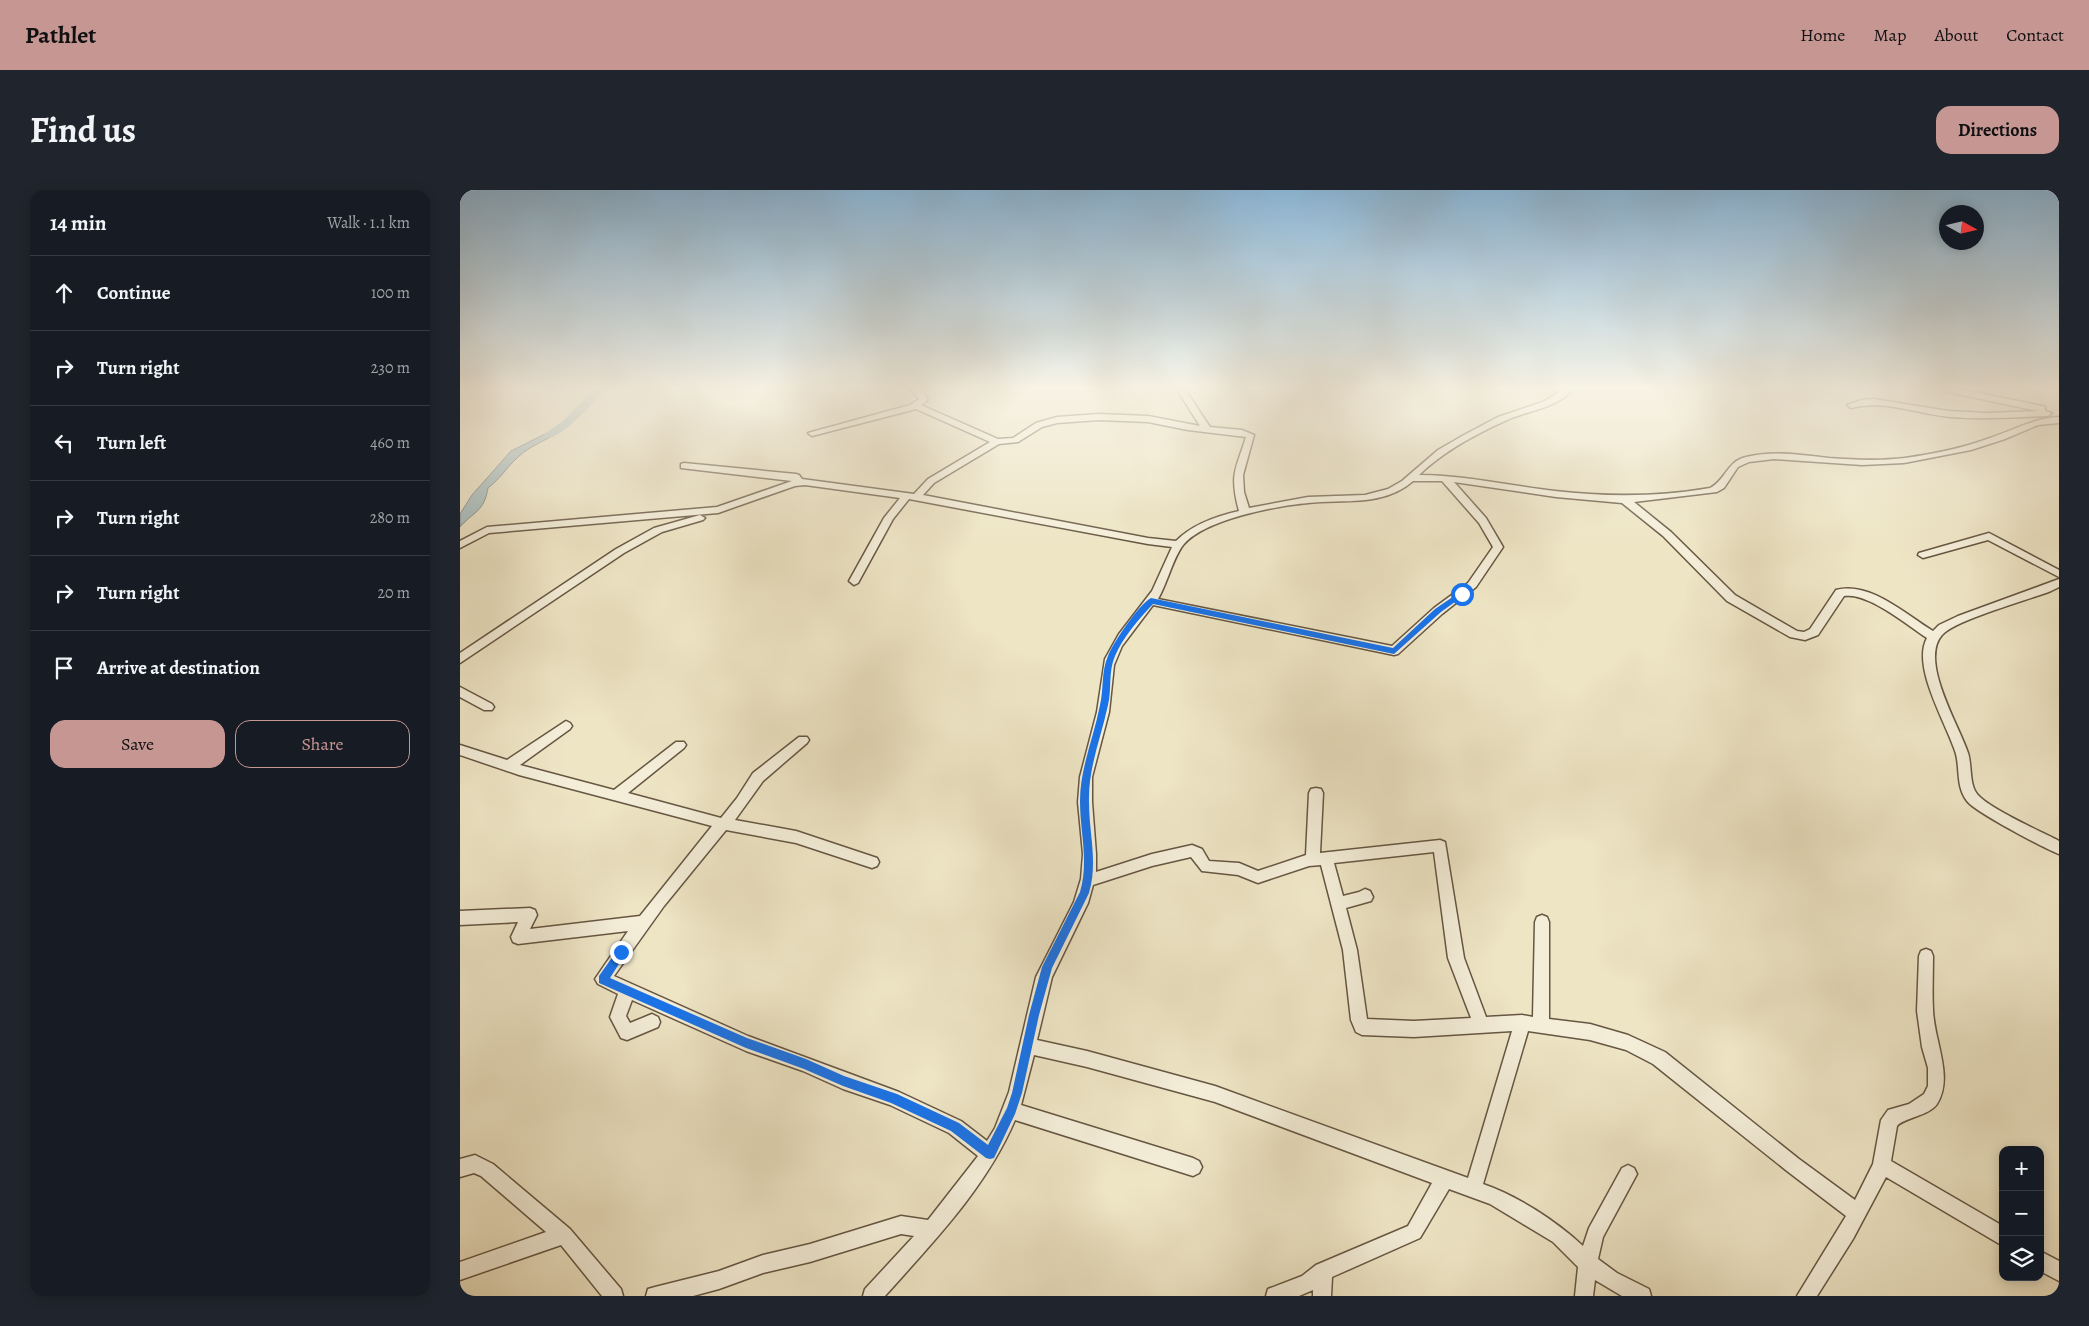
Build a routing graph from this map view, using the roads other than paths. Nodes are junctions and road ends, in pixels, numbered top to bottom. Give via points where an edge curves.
1 (992, 440) edge
2 (1016, 440) edge
3 (1248, 440) edge
4 (1465, 440) edge
5 (1993, 440) edge
6 (997, 442) junction
7 (684, 466) dead end
8 (1412, 478) junction
9 (1445, 478) junction
10 (798, 482) junction
11 (911, 496) junction
12 (1624, 500) junction
13 (718, 510) junction
14 (1245, 513) junction
15 (1178, 544) junction
16 (460, 545) edge
17 (1923, 555) dead end
18 (2059, 574) edge
19 (854, 582) dead end
20 (2059, 583) edge
21 (1151, 601) junction
22 (1934, 637) junction
23 (460, 659) edge
24 (460, 691) edge
25 (488, 707) dead end
26 (566, 726) dead end
27 (804, 740) dead end
28 (680, 744) dead end
29 (460, 750) edge
30 (509, 766) junction
31 (1316, 793) dead end
32 (615, 796) junction
33 (724, 824) junction
34 (2059, 848) edge
35 (1319, 859) junction
36 (872, 862) dead end
37 (1088, 881) junction
38 (1365, 895) dead end
39 (1338, 903) junction
40 (460, 918) edge
41 (644, 922) junction
42 (1542, 922) dead end
43 (1926, 956) dead end
44 (627, 991) junction
45 (652, 1022) dead end
46 (1522, 1023) junction
47 (1481, 1024) junction
48 (1541, 1025) junction
49 (1028, 1046) junction
50 (1011, 1110) junction
51 (990, 1154) junction
52 (1882, 1165) junction
53 (460, 1168) edge
54 (1193, 1168) dead end
55 (1628, 1174) dead end
56 (1445, 1178) junction
57 (1472, 1188) junction
58 (1858, 1213) junction
59 (931, 1230) junction
60 (564, 1234) junction
61 (2001, 1236) edge
62 (1588, 1263) junction
63 (2044, 1263) edge
64 (460, 1271) edge
65 (1323, 1272) junction
66 (2059, 1272) edge
67 (614, 1296) edge
68 (655, 1296) edge
69 (872, 1296) edge
70 (1275, 1296) edge
71 (1322, 1296) edge
72 (1584, 1296) edge
73 (1642, 1296) edge
74 (1806, 1296) edge

1 - 6 street
2 - 6 street
3 - 14 street via 1239,462 1238,488
4 - 8 street via 1436,455
5 - 12 street via 1922,458 1862,462 1748,459 1736,462 1717,488 1705,492
6 - 11 street
7 - 10 street via 796,477
8 - 9 street
8 - 14 street via 1402,487 1374,497 1311,500
9 - 12 street
9 - 21 street via 1480,518 1498,547 1472,585 1438,610 1394,651
10 - 11 street
10 - 13 street
11 - 15 street
11 - 19 street via 889,518
12 - 22 street via 1667,534 1731,598 1794,634 1805,636 1814,632 1840,593 1848,591 1866,597
13 - 16 street via 487,530
13 - 23 street via 658,530 620,551
14 - 15 street via 1207,524 1190,532
15 - 21 street
17 - 18 street via 1989,536
20 - 22 street via 1974,614 1942,628
21 - 37 street via 1124,634 1111,656 1106,674 1105,703 1086,775 1084,802 1090,858
22 - 34 street via 1930,644 1932,673 1961,750 1969,795 1974,802
24 - 25 street
26 - 30 street
27 - 33 street via 758,777
28 - 32 street
29 - 30 street
30 - 32 street
31 - 35 street
32 - 33 street
33 - 36 street via 796,837
33 - 41 street
35 - 37 street via 1258,877 1238,869 1207,868 1192,851
35 - 39 street
35 - 47 street via 1440,846 1456,958
37 - 49 street via 1047,967
38 - 39 street
39 - 47 street via 1350,950 1362,1027 1414,1030 1468,1028
40 - 41 street via 530,915 518,937
41 - 44 street via 603,980
42 - 48 street
43 - 52 street via 1925,1011 1936,1068 1936,1087 1930,1100 1891,1120 1887,1126
44 - 45 street via 618,1017 627,1032
44 - 51 street via 746,1043 893,1098 955,1127
46 - 47 street
46 - 48 street
46 - 57 street
48 - 58 street via 1612,1037 1659,1058 1785,1160
49 - 50 street
49 - 56 street via 1215,1094
50 - 51 street
50 - 54 street
51 - 59 street
52 - 58 street
52 - 61 street
53 - 60 street via 474,1164 487,1170
55 - 62 street via 1595,1234
56 - 57 street
56 - 65 street via 1414,1232
57 - 62 street via 1495,1197 1559,1236
58 - 74 street
59 - 68 street via 901,1225
59 - 69 street
60 - 64 street
60 - 67 street
62 - 72 street
62 - 73 street via 1610,1280
63 - 66 street
65 - 70 street via 1308,1283
65 - 71 street

